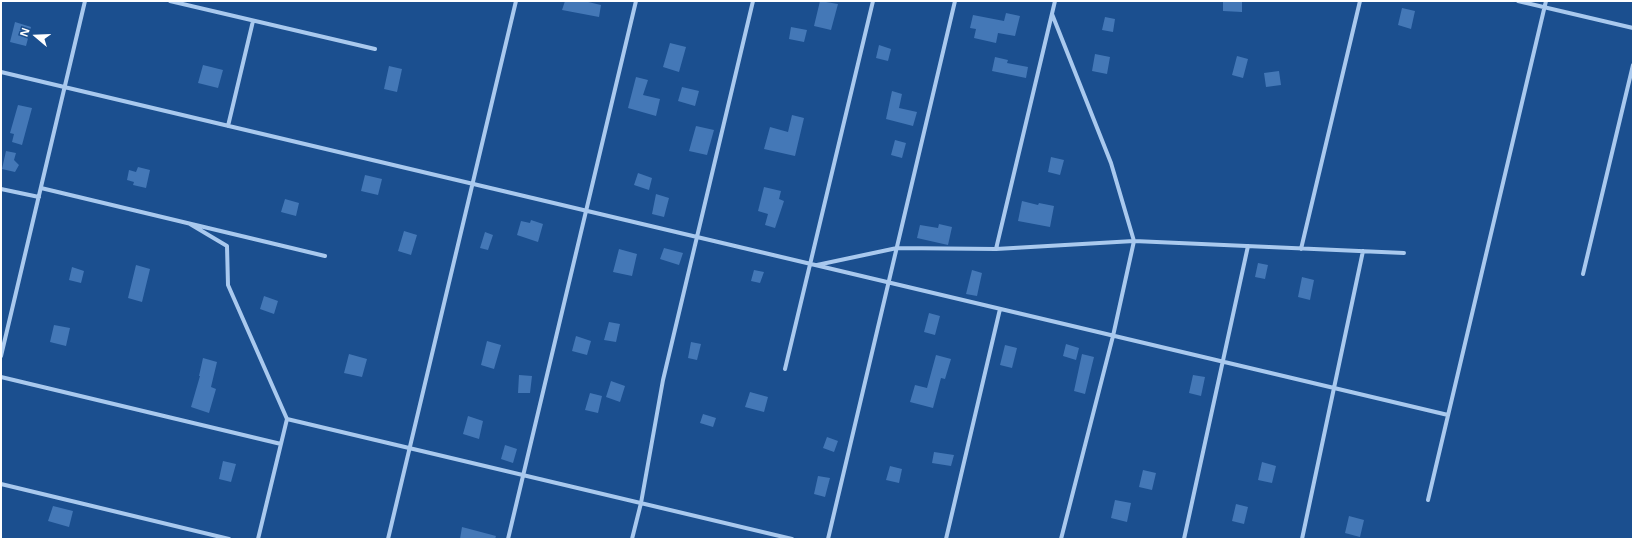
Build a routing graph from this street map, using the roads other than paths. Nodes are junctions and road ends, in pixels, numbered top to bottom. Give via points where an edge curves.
1 (86, 1) edge
2 (170, 1) edge
3 (516, 1) edge
4 (636, 1) edge
5 (753, 1) edge
6 (873, 1) edge
7 (954, 1) edge
8 (1055, 1) edge
9 (1360, 1) edge
10 (1518, 1) edge
11 (1546, 1) edge
12 (1545, 7) junction
13 (1052, 14) junction
14 (253, 21) junction
15 (1633, 28) edge
16 (374, 49) dead end
17 (1633, 65) edge
18 (1, 72) edge
19 (65, 87) junction
20 (228, 126) junction
21 (472, 184) junction
22 (41, 188) junction
23 (1, 189) edge
24 (39, 197) junction
25 (586, 211) junction
26 (190, 224) junction
27 (697, 237) junction
28 (1134, 241) junction
29 (1248, 246) junction
30 (897, 248) junction
31 (996, 248) junction
32 (1301, 249) junction
33 (1363, 251) junction
34 (1404, 253) dead end
35 (325, 256) dead end
36 (810, 264) junction
37 (816, 265) junction
38 (1583, 274) dead end
39 (889, 282) junction
40 (1000, 309) junction
41 (1113, 336) junction
42 (1, 356) edge
43 (1223, 361) junction
44 (785, 369) dead end
45 (1, 377) edge
46 (1334, 388) junction
47 (1448, 415) junction
48 (287, 419) junction
49 (281, 444) junction
50 (409, 448) junction
51 (524, 475) junction
52 (1, 484) edge
53 (1428, 500) dead end
54 (641, 503) junction
55 (229, 539) edge
56 (258, 539) edge
57 (388, 539) edge
58 (508, 539) edge
59 (632, 539) edge
60 (792, 539) edge
61 (828, 539) edge
62 (946, 539) edge
63 (1061, 539) edge
64 (1184, 539) edge
65 (1302, 539) edge

1 - 19 street
2 - 14 street
3 - 21 street
4 - 25 street
5 - 27 street
6 - 36 street
7 - 30 street
8 - 13 street
9 - 32 street
10 - 12 street
11 - 12 street
12 - 15 street
12 - 47 street
13 - 28 street via 1111,163
13 - 31 street
14 - 16 street
14 - 20 street
17 - 38 street
18 - 19 street
19 - 20 street
19 - 22 street
20 - 21 street
21 - 25 street
21 - 50 street
22 - 24 street
22 - 26 street
23 - 24 street
24 - 42 street
25 - 27 street
25 - 51 street
26 - 35 street
26 - 48 street via 227,246 228,285
27 - 36 street
27 - 54 street via 663,380
28 - 29 street
28 - 31 street
28 - 41 street
29 - 32 street
29 - 43 street
30 - 31 street
30 - 37 street
30 - 39 street
32 - 33 street
33 - 34 street
33 - 46 street
36 - 37 street
36 - 44 street
37 - 39 street
39 - 40 street
39 - 61 street
40 - 41 street
40 - 62 street
41 - 43 street
41 - 63 street
43 - 46 street
43 - 64 street
45 - 49 street
46 - 47 street
46 - 65 street
47 - 53 street
48 - 49 street
48 - 50 street
49 - 56 street
50 - 51 street
50 - 57 street
51 - 54 street
51 - 58 street
52 - 55 street
54 - 59 street
54 - 60 street

